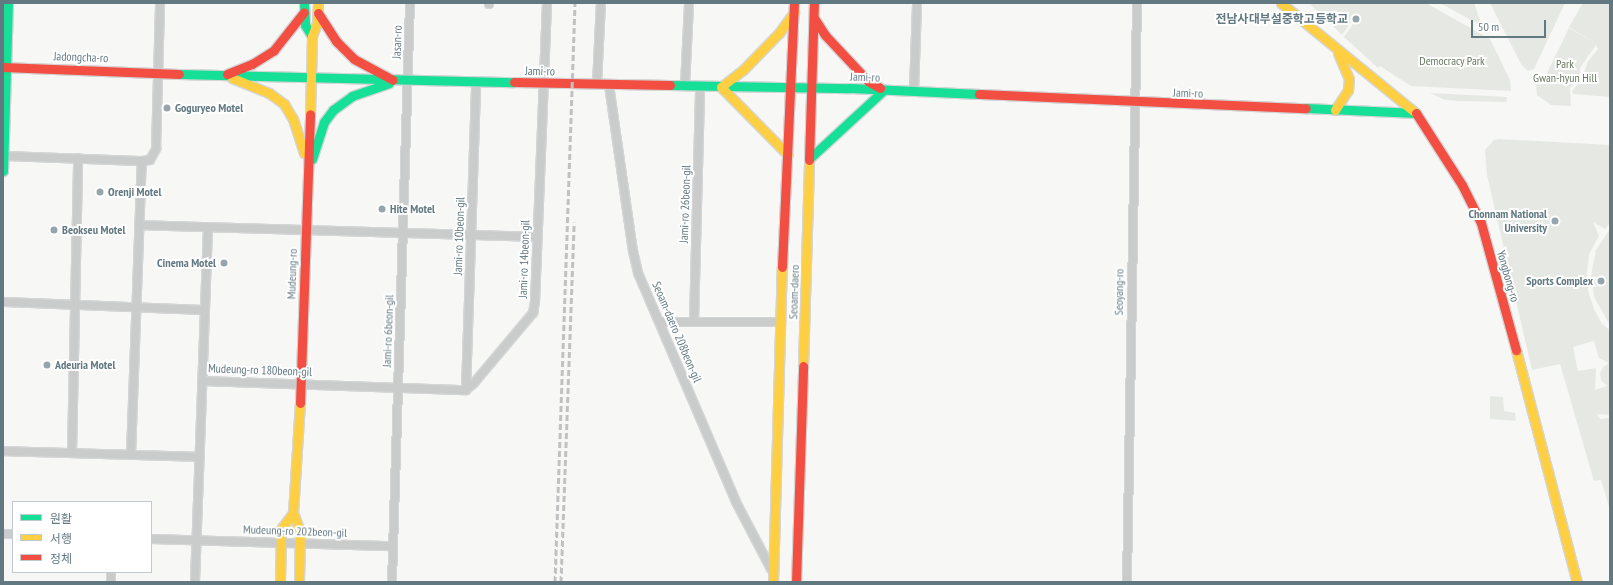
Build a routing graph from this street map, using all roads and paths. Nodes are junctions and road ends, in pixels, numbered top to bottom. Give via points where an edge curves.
1 (8, 3) edge
2 (160, 3) edge
3 (410, 3) edge
4 (547, 3) edge
5 (601, 3) edge
6 (689, 3) edge
7 (814, 3) edge
8 (917, 3) edge
9 (1137, 3) edge
10 (1281, 3) edge
11 (794, 7) edge
12 (304, 8) edge
13 (317, 8) edge
14 (814, 18) junction
15 (312, 36) junction
16 (1336, 49) junction
17 (5, 67) edge
18 (159, 72) junction
19 (224, 75) junction
20 (312, 79) junction
21 (395, 81) junction
22 (408, 81) junction
23 (476, 82) junction
24 (544, 82) junction
25 (597, 84) junction
26 (609, 85) junction
27 (685, 86) junction
28 (700, 86) junction
29 (721, 87) junction
30 (791, 88) junction
31 (812, 88) junction
32 (884, 90) junction
33 (914, 91) junction
34 (1134, 103) junction
35 (1335, 110) junction
36 (1416, 113) junction
37 (788, 155) junction
38 (3, 156) edge
39 (78, 158) junction
40 (810, 158) junction
41 (142, 161) junction
42 (3, 171) edge
43 (308, 171) junction
44 (139, 225) junction
45 (208, 227) junction
46 (306, 230) junction
47 (403, 233) junction
48 (470, 235) junction
49 (537, 237) junction
50 (3, 302) edge
51 (75, 305) junction
52 (136, 308) junction
53 (205, 310) junction
54 (660, 322) junction
55 (694, 322) junction
56 (780, 322) junction
57 (202, 381) junction
58 (301, 384) junction
59 (398, 387) junction
60 (466, 390) junction
61 (3, 451) edge
62 (72, 453) junction
63 (131, 454) junction
64 (200, 456) junction
65 (292, 513) junction
66 (152, 539) edge
67 (197, 540) junction
68 (281, 542) junction
69 (300, 543) junction
70 (393, 546) junction
71 (773, 578) edge
72 (195, 582) edge
73 (280, 582) edge
74 (299, 582) edge
75 (392, 582) edge
76 (796, 582) edge
77 (1127, 582) edge
78 (1577, 582) edge

1 - 17 street
2 - 18 street
3 - 22 street, Jasan-ro
4 - 24 street, Jami-ro 14beon-gil
5 - 25 street
6 - 27 street
7 - 14 street, Seoam-daero
8 - 33 street
9 - 34 street, Seoyang-ro
10 - 16 street, Yongbong-ro
11 - 29 street via 780,33 743,70
11 - 30 street, Seoam-daero
12 - 15 street, Mudeung-ro via 305,25
12 - 19 street via 274,50 252,64
13 - 15 street, Mudeung-ro via 317,23
13 - 21 street via 336,41 354,59
14 - 31 street, Seoam-daero
14 - 32 street via 825,35 868,81
15 - 20 street, Mudeung-ro
16 - 35 street via 1349,79 1344,100
16 - 36 street, Yongbong-ro
17 - 18 street, Jadongcha-ro
17 - 38 street
18 - 19 street, Jadongcha-ro
18 - 41 street via 156,149 150,160
19 - 20 street, Jadongcha-ro
19 - 43 street via 269,93 284,104 301,138
20 - 21 street, Jami-ro
20 - 43 street, Mudeung-ro
21 - 22 street, Jami-ro
21 - 43 street via 352,96 333,110 324,122
22 - 23 street, Jami-ro
22 - 47 street, Jami-ro 6beon-gil
23 - 24 street, Jami-ro
23 - 48 street, Jami-ro 10beon-gil
24 - 25 street, Jami-ro
24 - 49 street, Jami-ro 14beon-gil
25 - 26 street, Jami-ro
26 - 27 street, Jami-ro
26 - 54 street, Seoam-daero 208beon-gil via 633,251 638,273
27 - 28 street, Jami-ro
28 - 29 street, Jami-ro
28 - 55 street, Jami-ro 26beon-gil
29 - 30 street, Jami-ro
29 - 37 street
30 - 31 street, Jami-ro
30 - 37 street, Seoam-daero
31 - 32 street, Jami-ro
31 - 40 street, Seoam-daero
32 - 33 street, Jami-ro
32 - 40 street
33 - 34 street, Jami-ro
34 - 35 street, Jami-ro
34 - 77 street, Seoyang-ro
35 - 36 street, Jami-ro
36 - 78 street, Yongbong-ro via 1462,185 1480,223
37 - 56 street, Seoam-daero
38 - 39 street
38 - 42 street
39 - 41 street
39 - 51 street
40 - 76 street, Seoam-daero
41 - 44 street
43 - 46 street, Mudeung-ro
44 - 45 street
44 - 52 street
45 - 46 street
45 - 53 street, Mudeung-ro 180beon-gil
46 - 47 street
46 - 58 street, Mudeung-ro
47 - 48 street
47 - 59 street, Jami-ro 6beon-gil
48 - 49 street
48 - 60 street, Jami-ro 10beon-gil
49 - 60 street, Jami-ro 14beon-gil via 533,313
50 - 51 street
51 - 52 street
51 - 62 street
52 - 53 street
52 - 63 street
53 - 57 street, Mudeung-ro 180beon-gil
54 - 55 street, Seoam-daero
54 - 71 street, Seoam-daero 208beon-gil via 736,502
55 - 56 street, Seoam-daero
56 - 71 street, Seoam-daero
57 - 58 street, Mudeung-ro 180beon-gil
57 - 64 street
58 - 59 street, Mudeung-ro 180beon-gil
58 - 65 street, Mudeung-ro
59 - 60 street
59 - 70 street, Jami-ro 6beon-gil
61 - 62 street
62 - 63 street
63 - 64 street
64 - 67 street
65 - 68 street, Mudeung-ro via 281,529
65 - 69 street, Mudeung-ro via 300,531
66 - 67 street, Mudeung-ro 202beon-gil
67 - 68 street, Mudeung-ro 202beon-gil
67 - 72 street
68 - 69 street, Mudeung-ro 202beon-gil
68 - 73 street, Mudeung-ro
69 - 70 street, Mudeung-ro 202beon-gil
69 - 74 street, Mudeung-ro
70 - 75 street, Jami-ro 6beon-gil

